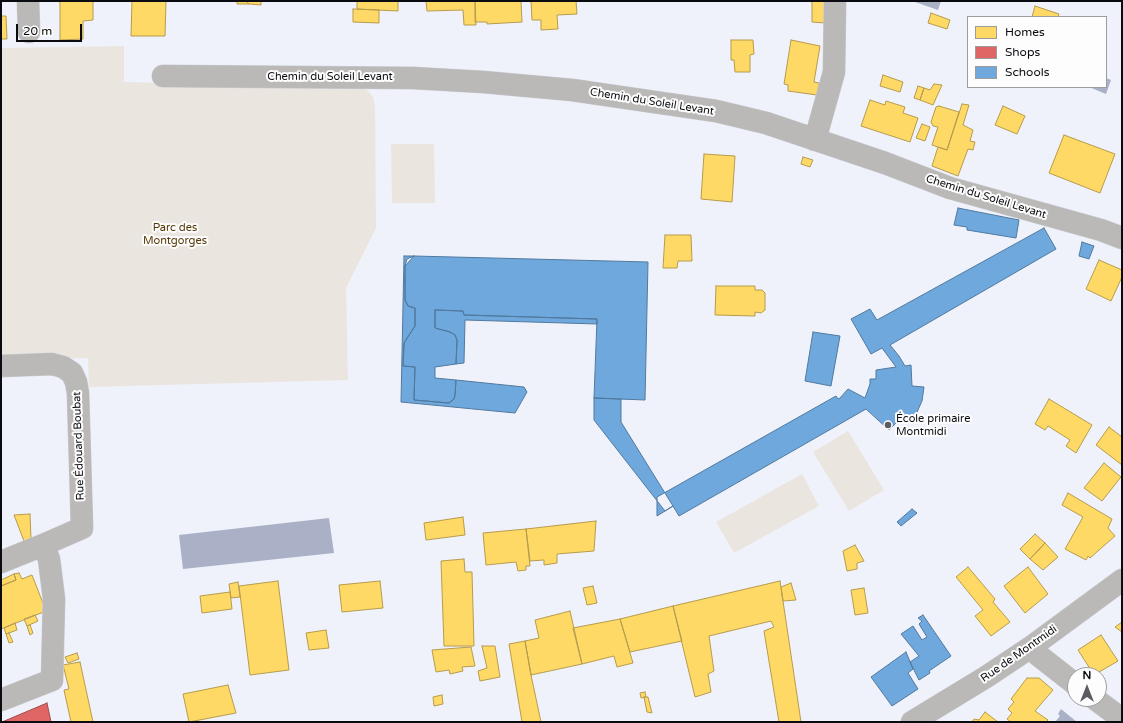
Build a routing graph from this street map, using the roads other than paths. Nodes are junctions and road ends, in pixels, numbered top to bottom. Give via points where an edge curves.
1 (28, 1) edge
2 (836, 1) edge
3 (29, 32) dead end
4 (164, 76) dead end
5 (815, 140) junction
6 (1122, 238) edge
7 (1, 366) edge
8 (43, 544) junction
9 (1, 562) edge
10 (1122, 580) edge
11 (1031, 647) junction
12 (1067, 678) edge
13 (1, 700) edge
14 (1106, 707) edge
15 (1122, 719) edge
16 (912, 722) edge

1 - 3 street
2 - 5 street via 834,72
4 - 5 street, Chemin du Soleil Levant via 413,78 572,90 716,111 766,123
5 - 6 street, Chemin du Soleil Levant via 950,188
7 - 8 street, Rue Édouard Boubat via 52,364 72,373 76,382 82,528
8 - 9 street
8 - 13 street via 49,559 54,599 52,680
10 - 11 street, Rue de Montmidi
11 - 12 street
11 - 16 street, Rue de Montmidi
14 - 15 street

